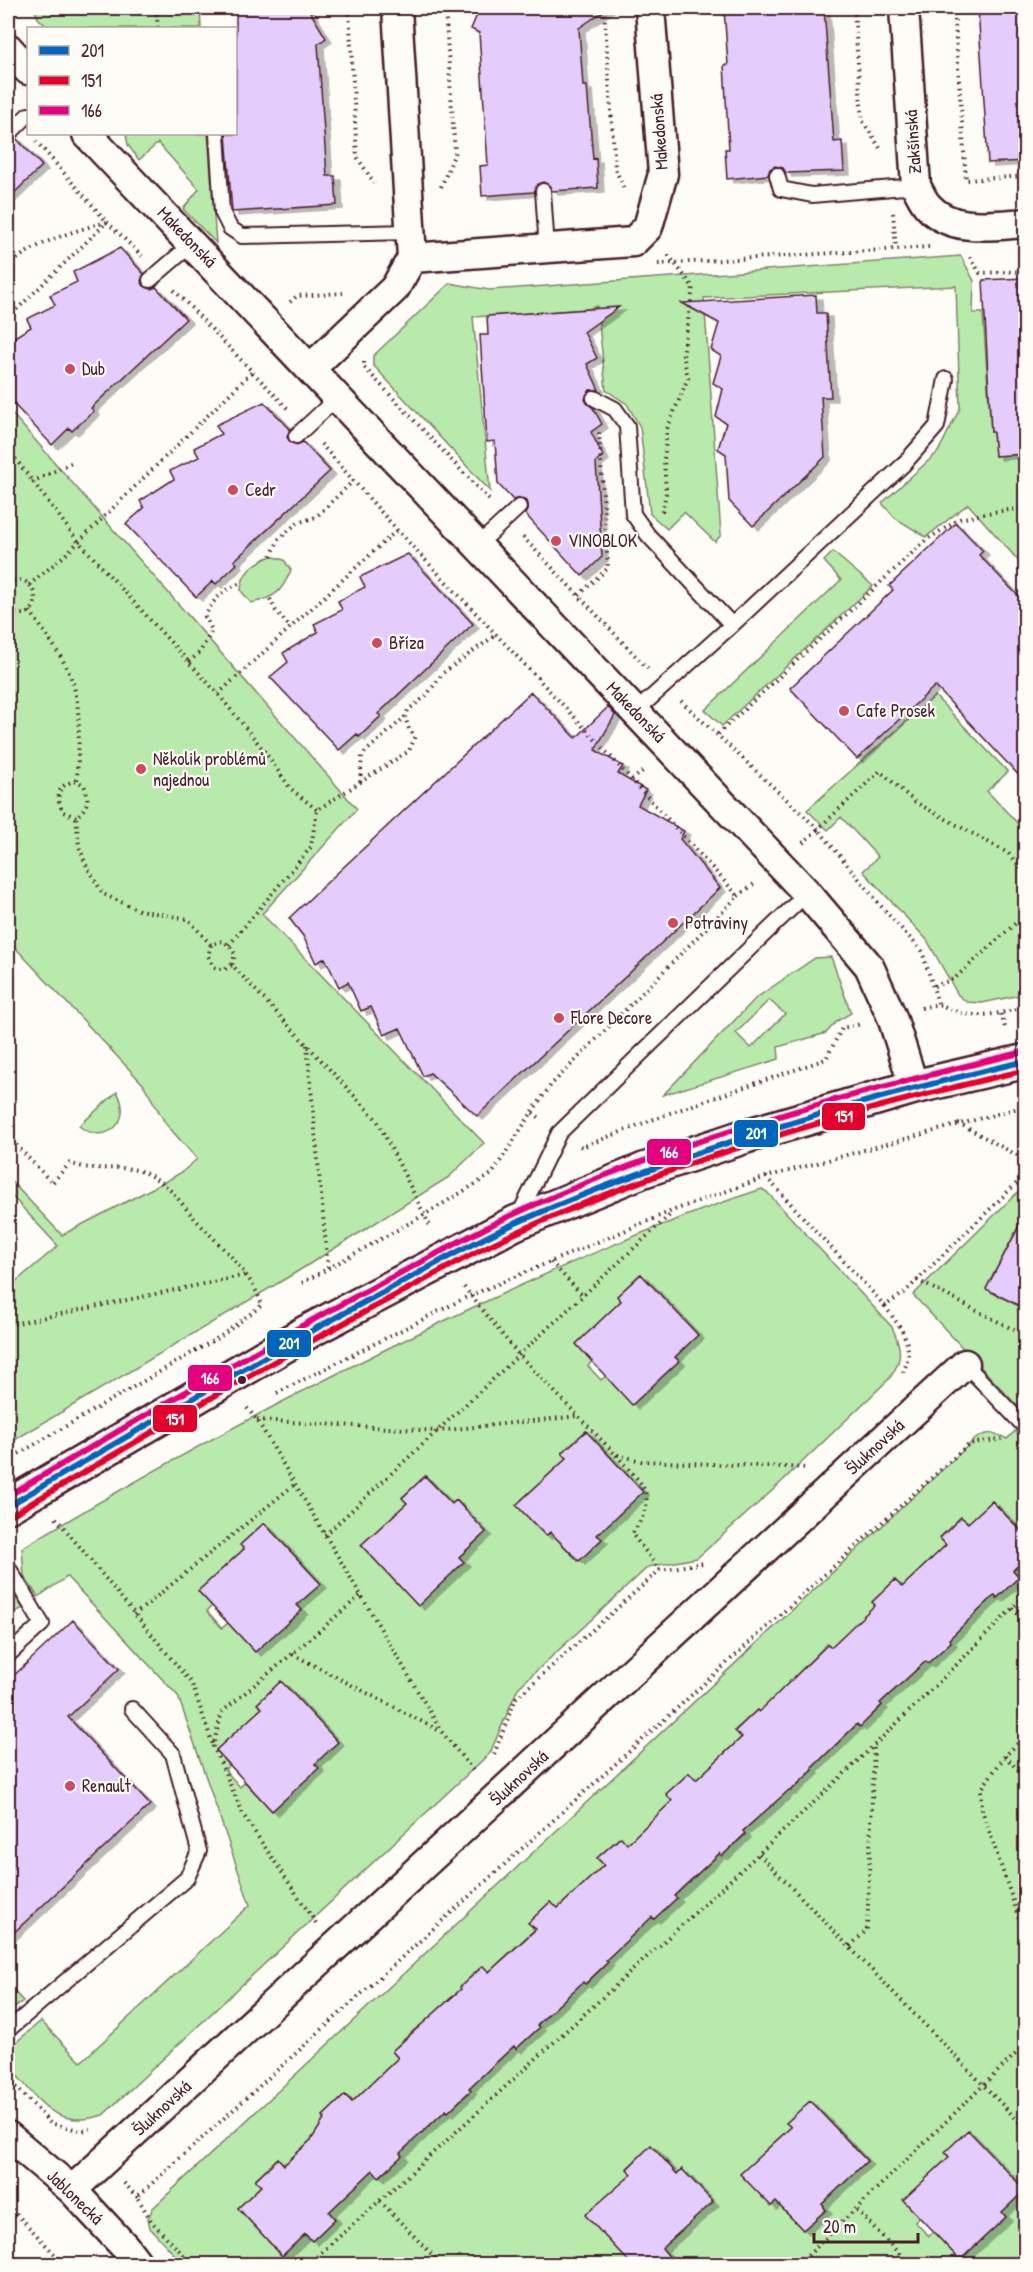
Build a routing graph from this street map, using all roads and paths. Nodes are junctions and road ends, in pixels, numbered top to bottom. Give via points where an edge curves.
1 (156, 8) edge
2 (349, 8) edge
3 (397, 8) edge
4 (604, 8) edge
5 (650, 8) edge
6 (855, 8) edge
7 (904, 8) edge
8 (954, 8) edge
9 (158, 27) edge
10 (8, 48) edge
11 (27, 69) edge
12 (27, 116) edge
13 (14, 130) dead end
14 (29, 135) edge
15 (88, 135) edge
16 (217, 135) edge
17 (777, 175) dead end
18 (1026, 176) edge
19 (376, 186) dead end
20 (904, 188) junction
21 (543, 191) dead end
22 (107, 222) junction
23 (1026, 223) edge
24 (648, 227) junction
25 (193, 243) junction
26 (410, 245) junction
27 (931, 247) dead end
28 (547, 249) junction
29 (896, 249) junction
30 (969, 255) dead end
31 (674, 263) junction
32 (653, 264) dead end
33 (8, 267) edge
34 (1026, 271) edge
35 (154, 277) junction
36 (395, 288) junction
37 (8, 318) edge
38 (268, 323) junction
39 (235, 353) junction
40 (363, 355) dead end
41 (310, 368) junction
42 (252, 371) junction
43 (946, 379) dead end
44 (338, 397) junction
45 (594, 398) dead end
46 (599, 430) dead end
47 (301, 432) junction
48 (8, 449) edge
49 (75, 461) dead end
50 (353, 480) junction
51 (32, 482) junction
52 (519, 507) dead end
53 (1026, 508) edge
54 (506, 519) junction
55 (397, 530) junction
56 (648, 536) junction
57 (78, 541) junction
58 (478, 545) junction
59 (271, 556) dead end
60 (8, 583) edge
61 (241, 584) dead end
62 (29, 585) junction
63 (579, 595) junction
64 (270, 599) dead end
65 (30, 611) junction
66 (8, 612) edge
67 (732, 625) junction
68 (291, 628) junction
69 (497, 634) junction
70 (189, 662) junction
71 (663, 685) junction
72 (218, 694) junction
73 (635, 712) junction
74 (405, 717) junction
75 (718, 734) junction
76 (77, 781) junction
77 (360, 783) junction
78 (317, 810) junction
79 (76, 817) junction
80 (1026, 874) edge
81 (807, 893) junction
82 (1026, 914) edge
83 (211, 945) junction
84 (230, 945) junction
85 (232, 965) junction
86 (934, 986) dead end
87 (1026, 1006) edge
88 (892, 1017) junction
89 (307, 1044) junction
90 (1026, 1061) edge
91 (914, 1087) junction
92 (1026, 1106) edge
93 (532, 1112) junction
94 (957, 1123) junction
95 (559, 1133) junction
96 (8, 1136) edge
97 (1026, 1160) edge
98 (1026, 1174) edge
99 (766, 1177) junction
100 (674, 1210) junction
101 (424, 1215) junction
102 (515, 1223) junction
103 (447, 1259) junction
104 (551, 1262) junction
105 (328, 1268) junction
106 (246, 1275) junction
107 (917, 1280) junction
108 (302, 1283) dead end
109 (582, 1295) junction
110 (469, 1296) junction
111 (885, 1306) junction
112 (8, 1325) edge
113 (1026, 1336) edge
114 (518, 1354) junction
115 (965, 1364) joint
116 (902, 1377) dead end
117 (268, 1397) dead end
118 (258, 1402) dead end
119 (247, 1407) junction
120 (237, 1413) dead end
121 (580, 1416) junction
122 (257, 1420) junction
123 (1026, 1428) edge
124 (437, 1431) junction
125 (1008, 1438) dead end
126 (615, 1454) junction
127 (8, 1460) edge
128 (799, 1476) dead end
129 (295, 1484) junction
130 (8, 1506) edge
131 (56, 1518) dead end
132 (325, 1535) junction
133 (705, 1563) dead end
134 (8, 1567) edge
135 (660, 1570) junction
136 (1026, 1594) edge
137 (360, 1596) junction
138 (1012, 1609) junction
139 (134, 1615) junction
140 (1026, 1621) edge
141 (292, 1654) junction
142 (8, 1655) edge
143 (132, 1709) dead end
144 (442, 1732) junction
145 (1026, 1735) edge
146 (874, 1745) junction
147 (213, 1746) junction
148 (1005, 1756) junction
149 (491, 1762) dead end
150 (478, 1777) dead end
151 (1026, 1779) edge
152 (759, 1853) junction
153 (318, 1926) dead end
154 (1026, 1939) edge
155 (850, 1946) junction
156 (8, 2030) edge
157 (1026, 2044) edge
158 (8, 2078) edge
159 (983, 2085) junction
160 (99, 2126) dead end
161 (1026, 2129) edge
162 (8, 2136) edge
163 (72, 2190) junction
164 (380, 2202) junction
165 (8, 2205) edge
166 (857, 2210) junction
167 (64, 2265) edge
168 (138, 2265) edge
169 (192, 2265) edge
170 (308, 2265) edge
171 (441, 2265) edge
172 (799, 2265) edge
173 (909, 2265) edge

1 - 9 path
2 - 19 path via 357,157
3 - 26 street
4 - 24 path via 615,168 623,189
5 - 24 street, Makedonská via 663,174
6 - 20 path via 862,120
7 - 20 street, Zakšínská
8 - 18 path via 966,180
10 - 11 street
12 - 13 lane
14 - 22 path
15 - 25 street, Makedonská
16 - 26 lane via 222,212 230,228 242,236
17 - 20 lane via 781,189 812,195
20 - 23 street, Zakšínská via 945,220 980,225
20 - 29 path
21 - 28 lane
22 - 33 path via 72,231 18,256
22 - 35 path
22 - 37 path
24 - 28 street via 633,242
24 - 31 path
25 - 35 lane
25 - 38 street, Makedonská
26 - 28 street
26 - 36 street
27 - 29 path
29 - 31 path
30 - 34 path via 980,273
31 - 32 path
31 - 56 path via 693,287 683,355 688,378 667,429 666,493 661,515
35 - 39 path
36 - 38 path via 297,296
36 - 41 street
38 - 39 path
38 - 41 street, Makedonská
39 - 42 path
40 - 54 path via 364,367
41 - 44 street, Makedonská
42 - 47 path
42 - 57 path
43 - 67 lane via 937,426 903,465
44 - 47 lane
44 - 58 street, Makedonská
45 - 56 lane via 615,409 627,426 633,514
46 - 63 path via 608,568
47 - 50 path
48 - 51 path
49 - 51 path
50 - 55 path
50 - 59 path via 316,517 297,523 279,540
51 - 57 path
52 - 54 lane
53 - 75 path via 960,519 927,540
54 - 58 lane
54 - 63 path
55 - 68 path
55 - 69 path
56 - 67 lane
57 - 62 path
57 - 70 path
58 - 73 street, Makedonská
60 - 62 path via 22,580
61 - 70 path via 225,589 211,603 205,617 212,630 200,652
62 - 65 path via 35,593
63 - 71 path
64 - 68 path
65 - 66 path
65 - 76 path via 70,676 78,708
67 - 71 lane
68 - 72 path
69 - 74 path via 443,672
69 - 93 path via 738,896 551,1085
70 - 72 path
71 - 73 lane
71 - 75 path
72 - 78 path via 290,788
73 - 81 street, Makedonská
74 - 77 path via 362,755
74 - 77 path via 415,737 409,751
75 - 80 path via 818,829 880,771 915,802 996,844
76 - 79 path via 84,785 89,797 86,809
76 - 79 path via 60,789 57,800 63,812
77 - 78 path
78 - 84 path via 311,847
79 - 83 path via 79,846 103,894 139,910 188,919
81 - 88 street, Makedonská via 869,966
81 - 95 lane
82 - 86 path via 954,979
83 - 84 path via 222,941
83 - 85 path via 208,956 214,968 224,970
84 - 85 path via 235,954
85 - 89 path
87 - 88 path via 1001,1014 962,1013 938,1003
88 - 91 street, Makedonská
88 - 95 path via 842,1028 826,1059 582,1147
89 - 101 path via 377,1119
89 - 105 path
90 - 91 street
91 - 102 street via 644,1170
92 - 94 path
93 - 95 path
93 - 101 path via 492,1174
94 - 97 path
94 - 99 path
95 - 102 lane
96 - 106 path via 52,1183 70,1163 82,1168 141,1172 163,1183
98 - 107 path
99 - 100 path
99 - 111 path
100 - 104 path
100 - 109 path
101 - 103 path
101 - 105 path
102 - 103 street
103 - 110 path
103 - 130 street via 309,1331
104 - 109 path
104 - 110 path
105 - 108 path
106 - 112 path
106 - 127 path via 262,1305 221,1336
107 - 111 path
107 - 113 path
109 - 114 path
110 - 114 path
110 - 117 path
111 - 116 path via 904,1333 910,1350
114 - 121 path
114 - 124 path
115 - 123 lane
115 - 163 street, Šluknovská
118 - 119 path
119 - 120 path
119 - 122 path
121 - 124 path
121 - 126 path
122 - 124 path
122 - 129 path
124 - 132 path
125 - 169 path via 969,1444 137,2198 152,2222
126 - 128 path via 641,1461 808,1468
126 - 135 path via 646,1490 648,1502 632,1534
129 - 132 path
129 - 139 path
131 - 139 path
132 - 137 path
133 - 135 path
134 - 142 lane via 42,1624
135 - 149 path via 516,1698
136 - 138 path
137 - 141 path
137 - 144 path
138 - 140 path
138 - 146 path
139 - 147 path via 192,1684
141 - 144 path
141 - 147 path via 222,1712
143 - 156 lane via 173,1754 199,1851 187,1878
144 - 150 path
145 - 148 path
146 - 152 path
146 - 155 path via 867,1930
147 - 153 path via 244,1816
148 - 151 path
148 - 154 path via 981,1790 981,1810
152 - 155 path
152 - 164 path
155 - 159 path
157 - 159 path
158 - 160 path via 50,2123 82,2131
159 - 161 path
159 - 166 path
162 - 163 street, Jablonecká
163 - 168 street, Jablonecká
164 - 170 path
164 - 171 path
165 - 167 path
166 - 172 path
166 - 173 path

